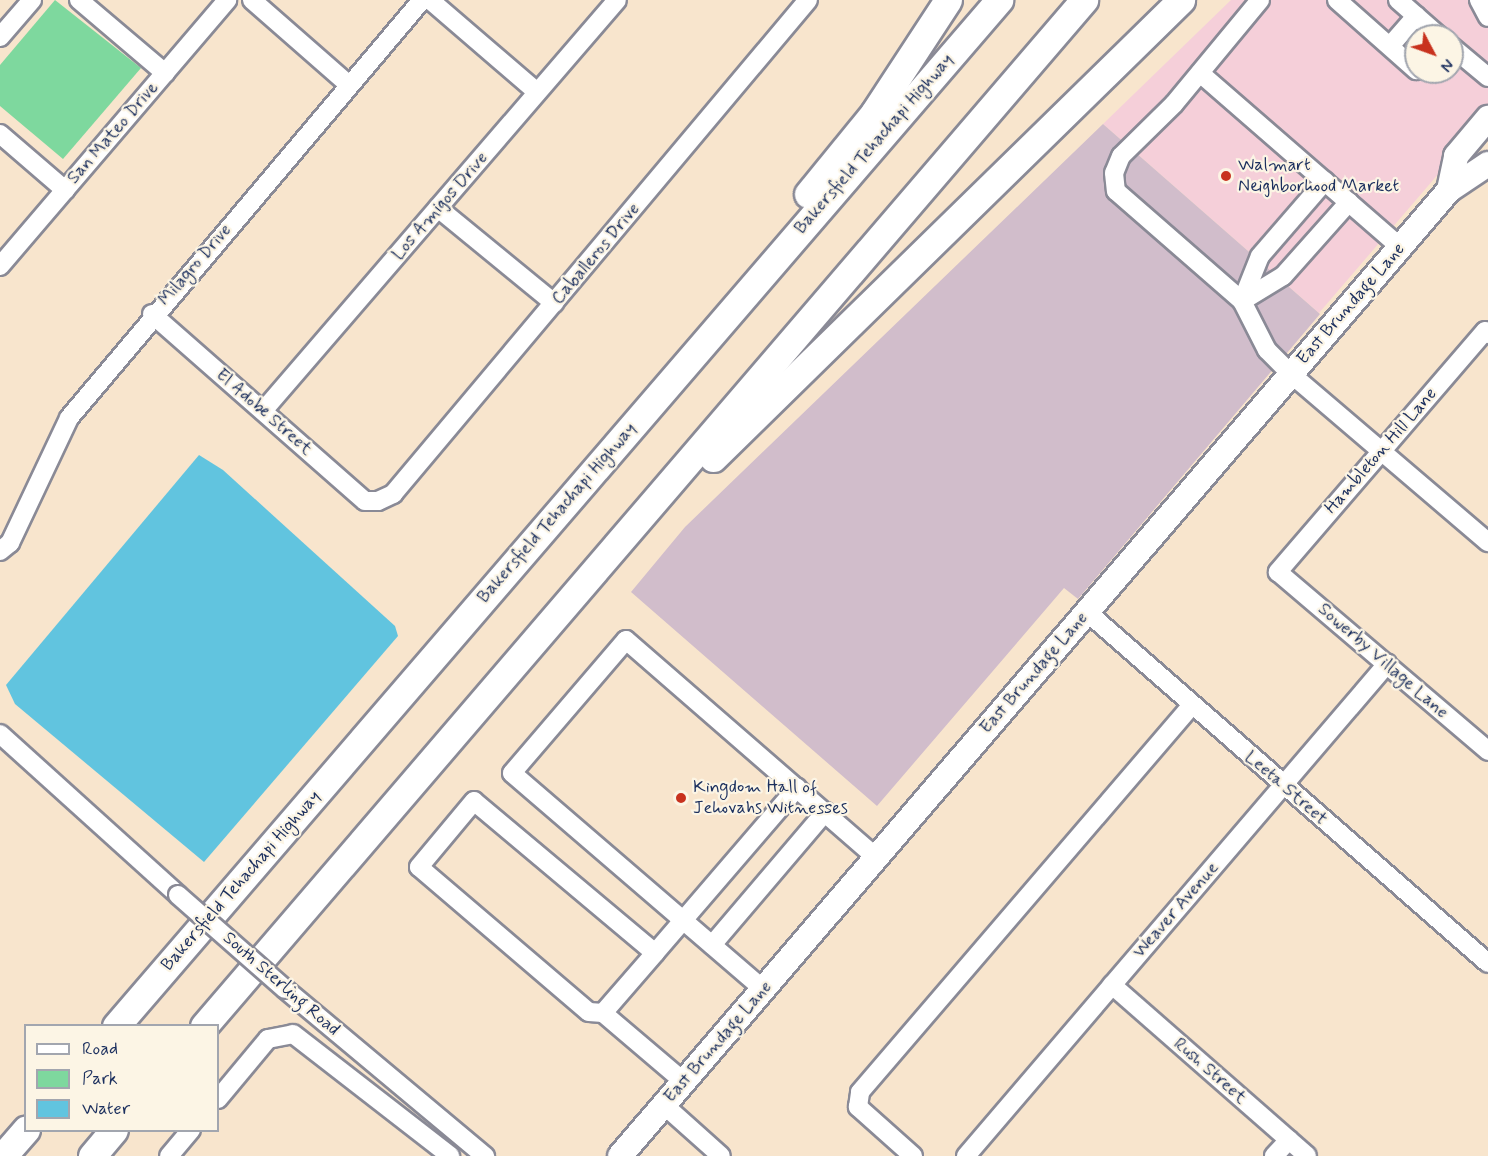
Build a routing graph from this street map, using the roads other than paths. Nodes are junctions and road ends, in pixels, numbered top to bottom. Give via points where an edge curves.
1 (32, 0) edge
2 (79, 0) edge
3 (227, 0) edge
4 (252, 0) edge
5 (422, 0) edge
6 (430, 0) edge
7 (617, 0) edge
8 (808, 0) edge
9 (948, 0) edge
10 (999, 0) edge
11 (1084, 0) edge
12 (1181, 0) edge
13 (1260, 0) edge
14 (1337, 0) edge
15 (1398, 0) edge
16 (1479, 0) edge
17 (1416, 16) junction
18 (1488, 17) edge
19 (1425, 24) edge
20 (0, 37) edge
21 (1390, 46) junction
22 (1464, 57) edge
23 (1404, 59) edge
24 (165, 73) junction
25 (1200, 73) junction
26 (1488, 77) edge
27 (349, 85) junction
28 (537, 92) junction
29 (1488, 118) edge
30 (0, 134) edge
31 (1488, 164) edge
32 (1325, 181) junction
33 (65, 190) junction
34 (1449, 190) junction
35 (1349, 202) junction
36 (438, 208) junction
37 (1400, 247) junction
38 (0, 266) edge
39 (1242, 301) junction
40 (554, 303) junction
41 (152, 314) junction
42 (1486, 332) edge
43 (704, 342) junction
44 (1291, 374) junction
45 (263, 411) junction
46 (1382, 451) junction
47 (378, 501) joint
48 (647, 511) junction
49 (1488, 542) edge
50 (0, 551) edge
51 (1278, 572) joint
52 (1086, 611) junction
53 (1387, 664) junction
54 (1192, 705) junction
55 (0, 734) edge
56 (1488, 751) edge
57 (1283, 786) junction
58 (797, 788) junction
59 (825, 812) junction
60 (876, 857) junction
61 (683, 920) junction
62 (712, 945) junction
63 (655, 953) junction
64 (1488, 963) edge
65 (1112, 985) junction
66 (763, 989) junction
67 (603, 1013) junction
68 (118, 1024) edge
69 (206, 1024) edge
70 (684, 1082) junction
71 (219, 1098) edge
72 (664, 1105) junction
73 (24, 1132) edge
74 (113, 1132) edge
75 (190, 1132) edge
76 (1288, 1140) junction
77 (3, 1156) edge
78 (92, 1156) edge
79 (170, 1156) edge
80 (450, 1156) edge
81 (485, 1156) edge
82 (620, 1156) edge
83 (721, 1156) edge
84 (913, 1156) edge
85 (966, 1156) edge
86 (1274, 1156) edge
87 (1307, 1156) edge

1 - 20 street
2 - 24 street
3 - 24 street, San Mateo Drive
4 - 27 street
5 - 27 street, Milagro Drive
6 - 28 street
7 - 28 street, Los Amigos Drive
8 - 40 street, Caballeros Drive
9 - 43 highway via 874,113 735,285
10 - 43 highway, Bakersfield Tehachapi Highway
11 - 48 highway
12 - 48 highway via 680,490
13 - 25 street
14 - 21 street
15 - 17 street
16 - 18 street
17 - 19 street
17 - 21 street
21 - 23 street
22 - 26 street
24 - 33 street, San Mateo Drive
25 - 32 street
25 - 39 street via 1121,156 1114,173 1116,191
27 - 41 street, Milagro Drive
28 - 36 street, Los Amigos Drive
29 - 34 main road, East Brundage Lane via 1456,156
30 - 33 street
31 - 34 main road, East Brundage Lane via 1478,175
32 - 35 street
32 - 39 street via 1260,256
33 - 38 street, San Mateo Drive
34 - 37 main road, East Brundage Lane
35 - 37 street
35 - 39 street via 1283,276
36 - 40 street
36 - 45 street, Los Amigos Drive
37 - 44 main road, East Brundage Lane
39 - 44 street via 1267,350
40 - 47 street, Caballeros Drive via 393,494
41 - 45 street, El Adobe Street
41 - 50 street, Milagro Drive via 69,418 10,543
42 - 46 street, Hambleton Hill Lane
43 - 68 highway, Bakersfield Tehachapi Highway
44 - 46 street
44 - 52 main road, East Brundage Lane
45 - 47 street, El Adobe Street via 365,501
46 - 49 street
46 - 51 street, Hambleton Hill Lane
48 - 69 highway
51 - 53 street, Sowerby Village Lane
52 - 54 street, Leeta Street
52 - 60 main road, East Brundage Lane
53 - 56 street, Sowerby Village Lane
53 - 57 street, Weaver Avenue
54 - 57 street, Leeta Street
54 - 84 street via 860,1092 858,1107
55 - 81 street, South Sterling Road, bridge via 285,989
57 - 64 street, Leeta Street
57 - 65 street, Weaver Avenue
58 - 59 street
58 - 61 street
58 - 61 street via 626,640 603,666 512,773
59 - 60 street
59 - 62 street
60 - 66 main road, East Brundage Lane
61 - 62 street
61 - 63 street
62 - 66 street
63 - 67 street
63 - 67 street via 474,801 419,867 589,1012
65 - 76 street, Rush Street
65 - 85 street, Weaver Avenue
66 - 70 main road, East Brundage Lane
67 - 70 street
70 - 72 main road, East Brundage Lane
71 - 80 street via 268,1039 293,1034
72 - 82 main road, East Brundage Lane
72 - 83 street
73 - 77 highway
74 - 78 highway
75 - 79 street
76 - 86 street
76 - 87 street, Rush Street

